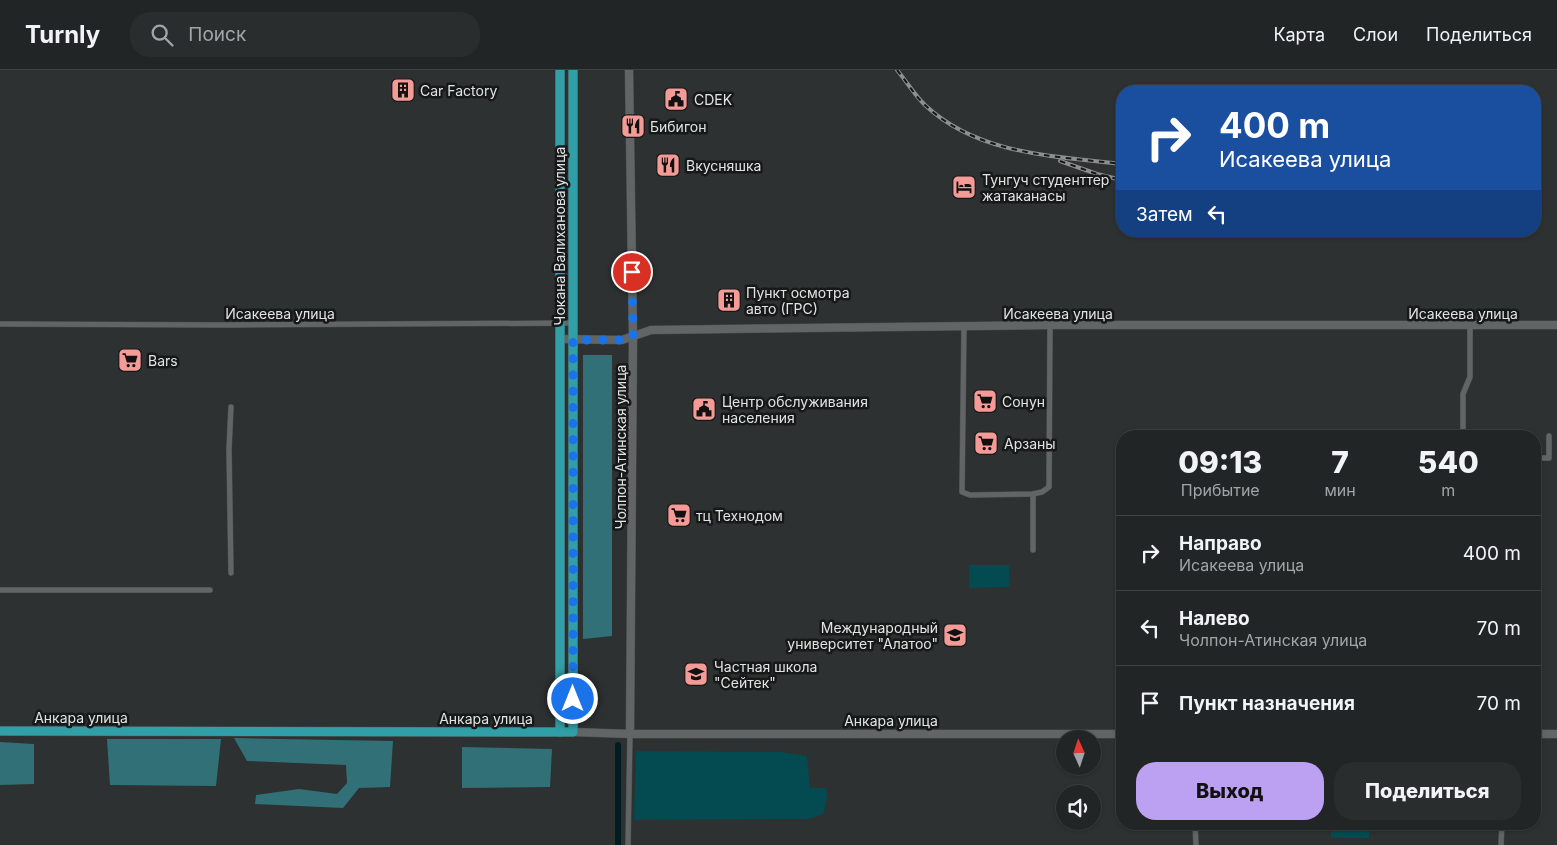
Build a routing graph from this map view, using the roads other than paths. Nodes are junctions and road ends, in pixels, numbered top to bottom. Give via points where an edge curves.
1 (560, 70) edge
2 (573, 70) edge
3 (629, 70) edge
4 (560, 146) junction
5 (573, 146) junction
6 (573, 323) junction
7 (0, 324) edge
8 (560, 324) junction
9 (1050, 325) junction
10 (964, 326) junction
11 (1470, 326) junction
12 (1557, 326) edge
13 (633, 336) junction
14 (560, 339) junction
15 (573, 340) junction
16 (231, 407) dead end
17 (1463, 430) edge
18 (1549, 436) dead end
19 (1541, 458) edge
20 (1033, 494) junction
21 (562, 508) junction
22 (573, 508) junction
23 (1033, 550) dead end
24 (231, 573) dead end
25 (0, 590) edge
26 (210, 590) dead end
27 (0, 731) edge
28 (560, 732) junction
29 (573, 732) junction
30 (630, 734) junction
31 (1116, 734) edge
32 (1541, 734) edge
33 (1557, 734) edge
34 (1195, 830) edge
35 (1502, 830) edge
36 (628, 845) edge
37 (1196, 845) edge
38 (1501, 845) edge

1 - 4 main road, Чокана Валиханова улица
2 - 5 main road, Чокана Валиханова улица
3 - 13 street, Чолпон-Атинская улица
4 - 5 main road
4 - 8 main road, Чокана Валиханова улица
5 - 6 main road, Чокана Валиханова улица
6 - 8 street, Исакеева улица
6 - 15 main road, Чокана Валиханова улица
7 - 8 street, Исакеева улица
8 - 14 main road, Чокана Валиханова улица
9 - 10 street, Исакеева улица
9 - 11 street, Исакеева улица
9 - 20 street via 1049,487
10 - 13 street, Исакеева улица via 651,330
10 - 20 street via 962,492 970,495
11 - 12 street, Исакеева улица
11 - 17 street via 1470,377 1464,394
13 - 15 street, Исакеева улица via 618,340
13 - 30 street, Чолпон-Атинская улица
14 - 15 street, Исакеева улица
14 - 21 main road, Чокана Валиханова улица
15 - 22 main road, Чокана Валиханова улица
16 - 24 street
18 - 19 street via 1548,458
20 - 23 street
21 - 22 main road
21 - 28 main road, Чокана Валиханова улица
22 - 29 main road, Чокана Валиханова улица
25 - 26 street
27 - 28 main road, Анкара улица
28 - 29 main road, Анкара улица
29 - 30 street, Анкара улица
30 - 31 street, Анкара улица
30 - 36 street
32 - 33 street
34 - 37 street
35 - 38 street

